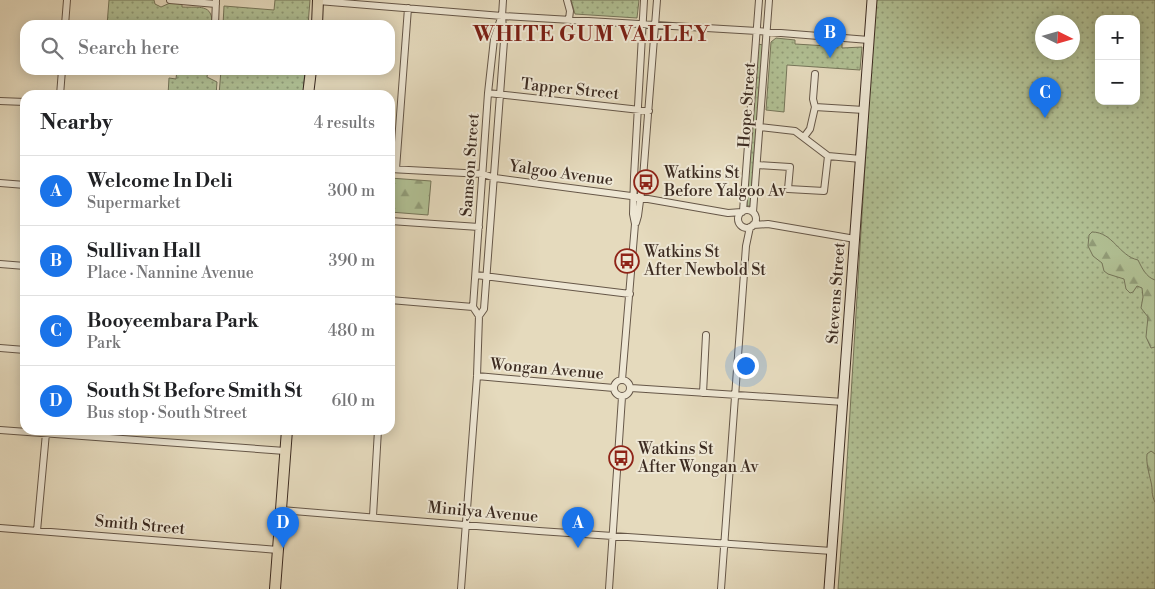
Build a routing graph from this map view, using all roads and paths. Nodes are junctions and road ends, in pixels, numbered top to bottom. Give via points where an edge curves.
1 (67, 0) edge
2 (170, 0) edge
3 (318, 0) edge
4 (503, 0) edge
5 (568, 0) edge
6 (644, 0) edge
7 (657, 0) edge
8 (759, 0) edge
9 (769, 0) edge
10 (872, 0) edge
11 (216, 2) edge
12 (396, 4) edge
13 (408, 8) junction
14 (502, 16) junction
15 (568, 19) junction
16 (65, 20) edge
17 (214, 20) edge
18 (316, 20) edge
19 (642, 24) junction
20 (656, 25) junction
21 (757, 31) junction
22 (767, 32) junction
23 (869, 40) junction
24 (815, 74) dead end
25 (62, 75) edge
26 (310, 75) edge
27 (315, 75) edge
28 (60, 90) edge
29 (309, 90) edge
30 (314, 90) edge
31 (488, 93) junction
32 (500, 95) junction
33 (0, 101) edge
34 (20, 102) edge
35 (816, 107) junction
36 (636, 110) junction
37 (864, 110) junction
38 (649, 111) junction
39 (759, 127) junction
40 (804, 137) junction
41 (395, 148) edge
42 (828, 156) junction
43 (861, 159) junction
44 (757, 164) junction
45 (395, 169) edge
46 (483, 174) junction
47 (494, 178) junction
48 (0, 183) edge
49 (20, 185) edge
50 (633, 196) junction
51 (641, 198) junction
52 (743, 212) junction
53 (728, 213) junction
54 (739, 220) junction
55 (395, 221) edge
56 (751, 222) junction
57 (635, 224) junction
58 (479, 227) junction
59 (855, 239) junction
60 (0, 264) edge
61 (20, 266) edge
62 (476, 275) junction
63 (486, 276) junction
64 (630, 294) junction
65 (395, 300) edge
66 (473, 307) junction
67 (479, 316) junction
68 (706, 335) dead end
69 (0, 348) edge
70 (20, 350) edge
71 (477, 376) junction
72 (622, 380) junction
73 (614, 388) junction
74 (630, 388) junction
75 (703, 393) junction
76 (622, 396) junction
77 (735, 396) junction
78 (844, 402) junction
79 (0, 430) edge
80 (20, 431) edge
81 (46, 435) edge
82 (73, 435) edge
83 (287, 435) edge
84 (378, 435) edge
85 (285, 451) junction
86 (281, 510) junction
87 (373, 516) junction
88 (467, 524) junction
89 (0, 528) edge
90 (37, 530) junction
91 (612, 536) junction
92 (724, 543) junction
93 (278, 550) junction
94 (832, 551) junction
95 (275, 589) edge
96 (461, 589) edge
97 (609, 589) edge
98 (721, 589) edge
99 (829, 589) edge

1 - 16 street
2 - 11 street
3 - 12 street
3 - 18 main road
4 - 14 street, Samson Street
5 - 15 street
6 - 19 street
7 - 20 street
8 - 21 street, Hope Street
9 - 22 street, Hope Street
10 - 23 street, Stevens Street
11 - 17 street
12 - 13 street
13 - 14 street
13 - 41 street
14 - 15 street
14 - 31 street, Samson Street via 494,39
14 - 32 street, Samson Street via 504,41
15 - 19 street
19 - 20 street
19 - 36 street
20 - 21 street
20 - 38 street
21 - 22 street
21 - 52 street, Hope Street
22 - 23 street
22 - 39 street, Hope Street
23 - 37 street, Stevens Street
24 - 35 street via 813,98
25 - 28 street
26 - 29 main road
27 - 30 main road
31 - 32 street, Tapper Street
31 - 46 street, Samson Street
32 - 36 street, Tapper Street
32 - 47 street, Samson Street
33 - 34 street
35 - 37 street
35 - 40 street via 810,129
36 - 38 street, Tapper Street
36 - 50 street
37 - 43 street, Stevens Street
38 - 51 street
39 - 40 street via 790,130
39 - 44 street, Hope Street
40 - 42 street
42 - 43 street
42 - 44 street via 824,191 788,189 790,167
43 - 59 street, Stevens Street
44 - 56 street, Hope Street
45 - 46 street, Yalgoo Avenue
46 - 47 street, Yalgoo Avenue
46 - 58 street, Samson Street
47 - 50 street, Yalgoo Avenue
47 - 63 street, Samson Street
48 - 49 street
50 - 51 street, Yalgoo Avenue
50 - 57 street
51 - 53 street, Yalgoo Avenue
51 - 57 street
52 - 53 street, Yalgoo Avenue
52 - 54 street, Hope Street
52 - 56 street, Yalgoo Avenue via 748,210
53 - 54 street, Yalgoo Avenue
54 - 56 street
55 - 58 street
56 - 59 street
56 - 77 street, Hope Street via 746,246
57 - 64 street
58 - 62 street, Samson Street
59 - 78 street, Stevens Street
60 - 61 street
62 - 63 street
62 - 66 street, Samson Street
63 - 64 street
63 - 67 street, Samson Street via 484,309
64 - 72 street
65 - 66 street
66 - 67 street
67 - 71 street, Samson Street
68 - 75 street
69 - 70 street
71 - 73 street, Wongan Avenue
71 - 88 street, Samson Street
72 - 73 street
72 - 74 street
73 - 76 street
74 - 75 street
74 - 76 street via 629,393
75 - 77 street
76 - 91 street
77 - 78 street
77 - 92 street, Hope Street
78 - 94 street, Stevens Street
79 - 80 street
81 - 90 street
82 - 85 street
83 - 85 main road
84 - 87 street
85 - 86 main road
86 - 87 street, Minilya Avenue
86 - 93 main road
87 - 88 street, Minilya Avenue
88 - 91 street, Minilya Avenue
88 - 96 street, Samson Street
89 - 90 street, Smith Street
90 - 93 street, Smith Street
91 - 92 street, Minilya Avenue
91 - 97 street
92 - 94 street, Minilya Avenue
92 - 98 street, Hope Street
93 - 95 main road
94 - 99 street, Stevens Street

